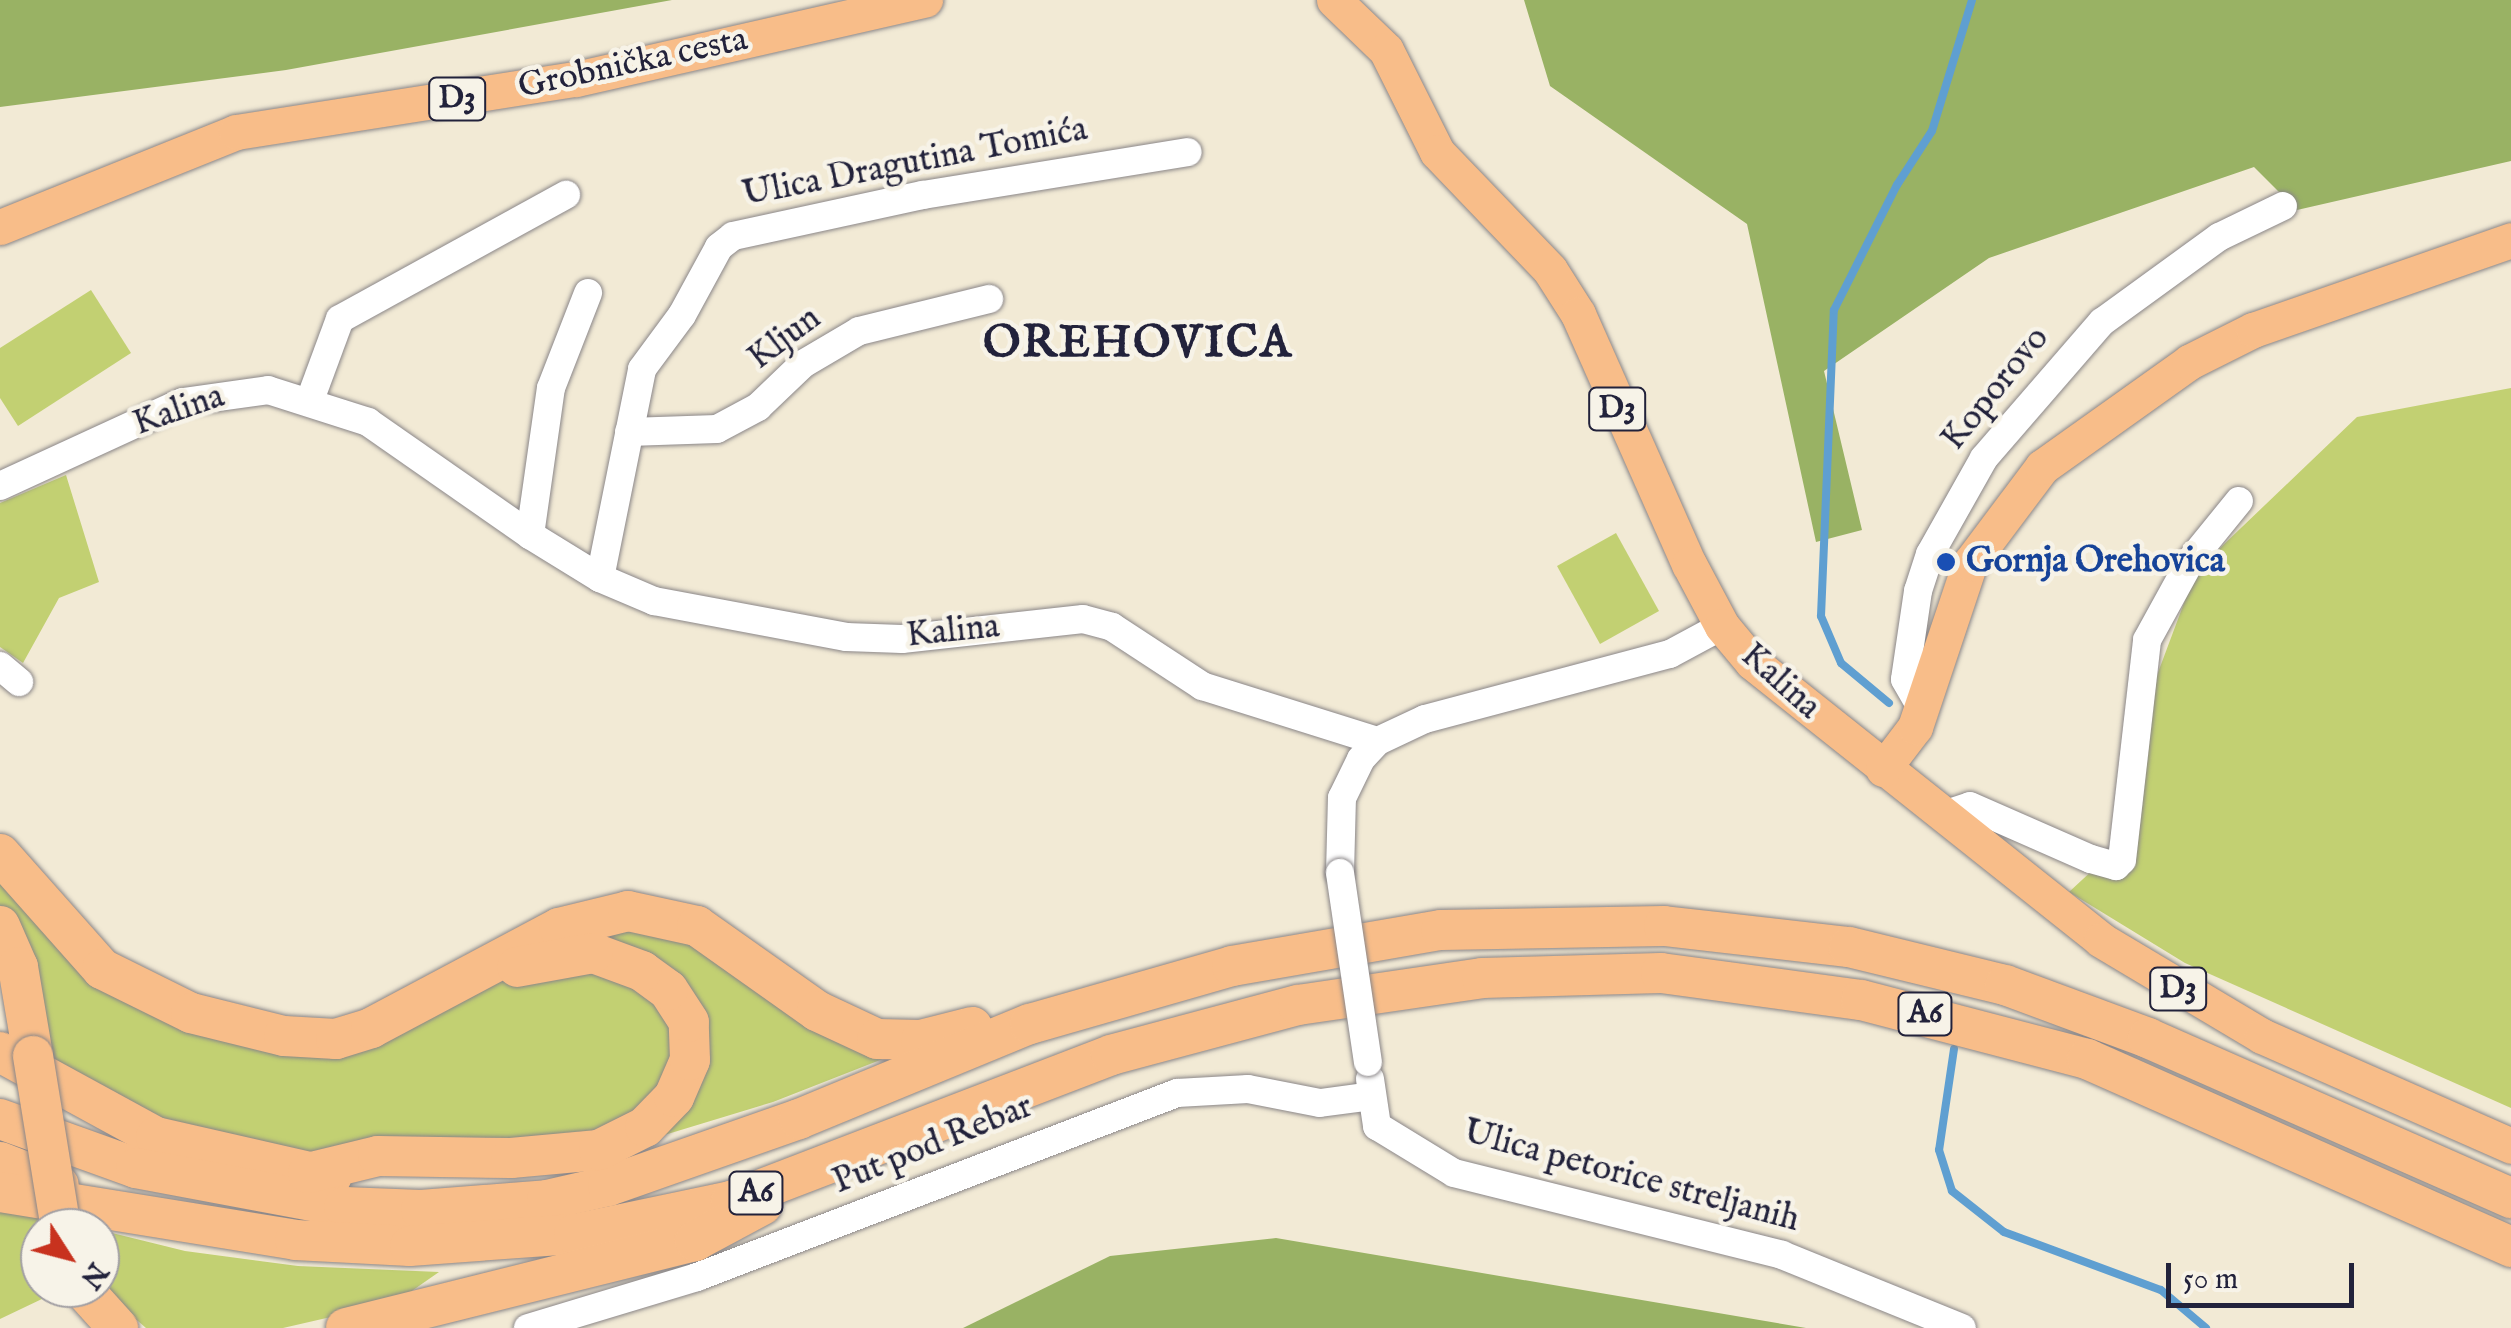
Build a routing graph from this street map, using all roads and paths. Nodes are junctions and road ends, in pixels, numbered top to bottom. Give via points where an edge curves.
1 (925, 0) edge
2 (1334, 0) edge
3 (1188, 152) dead end
4 (566, 195) dead end
5 (2284, 206) dead end
6 (0, 227) edge
7 (2511, 240) edge
8 (588, 292) dead end
9 (989, 299) dead end
10 (310, 400) junction
11 (628, 432) junction
12 (0, 486) edge
13 (2238, 501) dead end
14 (530, 535) junction
15 (600, 578) junction
16 (1722, 626) junction
17 (1922, 708) junction
18 (1378, 741) junction
19 (1883, 768) junction
20 (1943, 815) junction
21 (0, 854) edge
22 (0, 926) edge
23 (470, 979) junction
24 (1082, 1007) junction
25 (16, 1054) edge
26 (1372, 1096) junction
27 (0, 1119) edge
28 (2511, 1146) edge
29 (0, 1162) edge
30 (660, 1166) junction
31 (308, 1172) junction
32 (796, 1180) junction
33 (0, 1192) edge
34 (2511, 1198) edge
35 (55, 1208) edge
36 (188, 1221) junction
37 (2511, 1247) edge
38 (100, 1308) edge
39 (118, 1328) edge
40 (346, 1328) edge
41 (528, 1328) edge
42 (1962, 1328) edge

1 - 6 main road, Grobnička cesta / D3 via 576,79 236,132
2 - 16 main road, D3 via 1356,14 1386,50 1437,152 1550,270 1578,314 1643,472
3 - 11 street, Ulica Dragutina Tomića via 923,196 843,218 747,229 719,247 682,316 642,369
4 - 10 street via 340,319
5 - 17 street, Koporovo via 2219,237 2102,322 1984,458 1930,554 1918,591 1906,679
7 - 17 main road via 2253,330 2190,362 2042,466 1970,563
8 - 14 street via 551,388
9 - 11 street, Kljun via 858,331 803,364 758,407 717,429
10 - 12 street, Kalina via 242,390 183,402
10 - 14 street, Kalina via 401,440
11 - 15 street, Ulica Dragutina Tomića
13 - 20 street via 2191,560 2146,640 2122,860 2116,866 2091,859 1970,806
14 - 15 street, Kalina
15 - 18 street, Kalina via 654,601 846,637 902,640 1083,620 1112,627 1202,686
16 - 18 street, Kalina via 1670,654 1425,719
16 - 19 main road, Kalina / D3 via 1752,662
17 - 19 main road via 1907,741
18 - 26 street, Ulica petorice streljanih, bridge via 1342,798 1340,873
19 - 20 main road, D3
20 - 28 main road, D3 via 2101,940 2174,986 2262,1036
21 - 23 highway via 94,963 154,999 229,1024 336,1039
22 - 25 highway via 18,968
23 - 24 highway via 574,922 652,912 716,936 817,1012 877,1039 931,1039 1021,1012
23 - 31 highway via 576,953 633,966 668,990 688,1022 685,1076 646,1127 599,1150 512,1158 378,1156
24 - 30 highway, A6 via 799,1120
24 - 34 highway, A6 via 1308,948 1421,932 1568,924 1775,936 1900,957 2005,985 2148,1038
25 - 31 highway via 156,1138
25 - 35 highway, bridge
26 - 41 street, Put pod Rebar via 1294,1102 1222,1088 1138,1106 698,1277
26 - 42 street, Ulica petorice streljanih via 1377,1126 1454,1173 1782,1255
27 - 30 highway via 136,1168 344,1207 421,1210 547,1200
29 - 36 highway
30 - 31 highway via 487,1185
32 - 36 highway, A6 via 731,1200 504,1241 314,1241
32 - 37 highway, A6 via 1111,1056 1298,1005 1482,978 1660,974 1861,1000 2087,1059
32 - 40 highway via 695,1240
33 - 36 highway
38 - 39 highway

